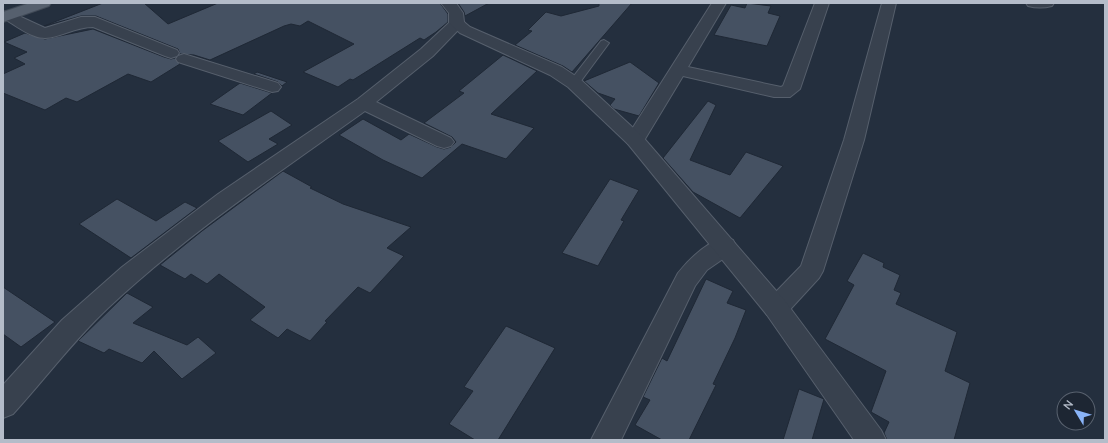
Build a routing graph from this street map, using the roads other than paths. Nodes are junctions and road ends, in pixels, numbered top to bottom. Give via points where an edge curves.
1 (44, 3) edge
2 (448, 3) edge
3 (719, 3) edge
4 (822, 3) edge
5 (889, 3) edge
6 (1033, 3) edge
7 (1047, 3) edge
8 (10, 11) edge
9 (457, 23) junction
10 (604, 43) dead end
11 (678, 70) junction
12 (574, 83) junction
13 (272, 87) dead end
14 (363, 103) junction
15 (635, 140) junction
16 (444, 142) dead end
17 (725, 246) junction
18 (776, 308) junction
19 (3, 405) edge
20 (606, 440) edge
21 (870, 440) edge

1 - 8 main road
2 - 9 street via 456,13
3 - 11 street
4 - 11 street via 791,89 784,93
5 - 18 street via 854,140 811,271
6 - 7 street
8 - 13 street via 33,29 45,33 81,22 95,22 177,56
9 - 12 street via 465,30 556,71
9 - 14 street via 402,73
10 - 12 lane
11 - 15 street
12 - 15 street
14 - 16 street
14 - 19 street via 192,224 99,302 51,349 22,386
15 - 17 street
17 - 18 street
17 - 20 street via 699,264 686,280
18 - 21 street

